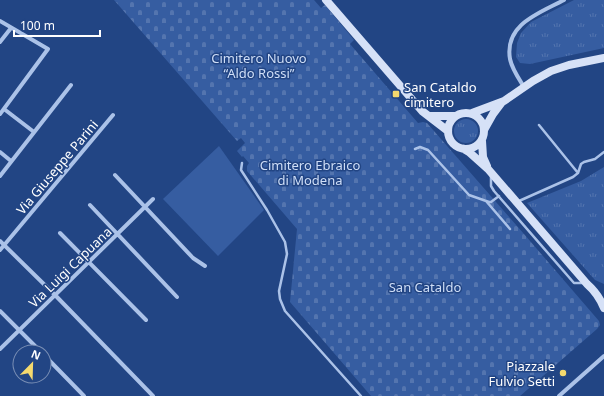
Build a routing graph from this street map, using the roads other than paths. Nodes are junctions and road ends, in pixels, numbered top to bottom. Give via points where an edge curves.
1 (326, 0) edge
2 (564, 0) edge
3 (0, 21) edge
4 (11, 28) junction
5 (0, 42) edge
6 (604, 58) edge
7 (71, 85) dead end
8 (524, 87) junction
9 (504, 100) junction
10 (4, 109) junction
11 (472, 113) junction
12 (0, 114) edge
13 (113, 115) dead end
14 (429, 116) junction
15 (455, 116) junction
16 (539, 125) dead end
17 (484, 130) junction
18 (448, 131) junction
19 (34, 132) junction
20 (482, 140) junction
21 (414, 149) dead end
22 (464, 149) junction
23 (0, 152) edge
24 (604, 152) edge
25 (11, 161) junction
26 (242, 163) dead end
27 (490, 171) junction
28 (578, 173) junction
29 (116, 175) dead end
30 (0, 176) edge
31 (499, 196) junction
32 (153, 199) dead end
33 (486, 201) junction
34 (516, 202) junction
35 (90, 205) dead end
36 (145, 206) junction
37 (510, 229) dead end
38 (60, 233) dead end
39 (118, 234) junction
40 (0, 242) edge
41 (4, 245) junction
42 (0, 250) edge
43 (88, 262) junction
44 (205, 266) dead end
45 (587, 284) junction
46 (594, 290) junction
47 (604, 293) edge
48 (55, 295) junction
49 (177, 297) dead end
50 (604, 308) edge
51 (0, 311) edge
52 (146, 320) dead end
53 (19, 330) junction
54 (33, 344) edge
55 (0, 349) edge
56 (604, 356) edge
57 (52, 364) edge
58 (84, 396) edge
59 (153, 396) edge
60 (361, 396) edge
61 (560, 396) edge

1 - 14 street
2 - 8 street via 528,18 519,26 511,40 510,59
3 - 4 street
4 - 5 street
4 - 10 street via 48,49
6 - 8 street via 551,71
7 - 19 street
8 - 9 street
9 - 11 street
9 - 17 street via 496,108
10 - 12 street
10 - 19 street
11 - 15 street
11 - 17 street via 479,118
13 - 41 street, Via Giuseppe Parini
14 - 15 street
14 - 18 street
15 - 18 street via 449,123
16 - 28 lane
17 - 20 street
18 - 22 street via 452,143
19 - 25 street
20 - 22 street via 474,147
20 - 27 street via 483,157
21 - 33 lane via 420,147 428,150 469,195
22 - 27 street
23 - 25 street
24 - 28 lane via 584,162
25 - 30 street
26 - 60 lane via 241,170 285,242 287,254 279,291 282,305
27 - 31 lane via 491,186
27 - 34 street
28 - 34 lane via 573,178
29 - 36 street
31 - 33 lane via 491,202
31 - 45 lane via 574,283
32 - 36 street, Via Luigi Capuana
33 - 37 lane
34 - 45 street
35 - 39 street
36 - 39 street, Via Luigi Capuana
36 - 44 street via 193,258
38 - 43 street
39 - 43 street, Via Luigi Capuana
39 - 49 street
40 - 41 street
41 - 42 street, Via Giuseppe Parini
41 - 48 street
43 - 48 street, Via Luigi Capuana
43 - 52 street
45 - 46 street
46 - 47 street
46 - 50 street
48 - 53 street, Via Luigi Capuana
48 - 59 street
51 - 53 street
53 - 54 street
53 - 55 street, Via Luigi Capuana
56 - 61 street
57 - 58 street

